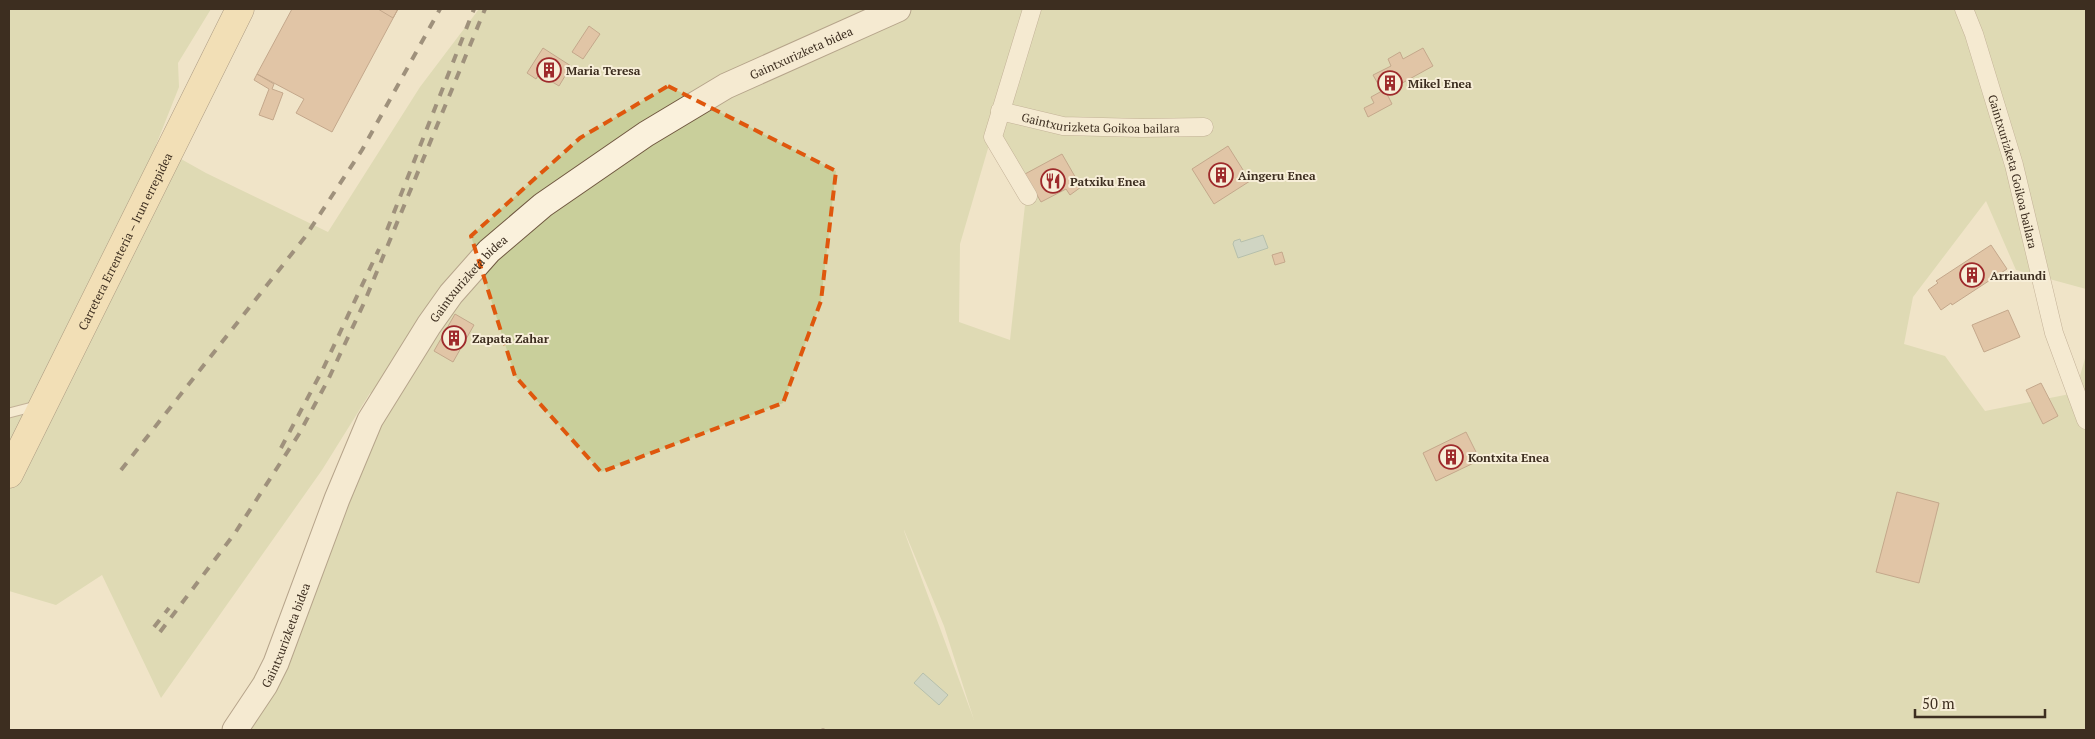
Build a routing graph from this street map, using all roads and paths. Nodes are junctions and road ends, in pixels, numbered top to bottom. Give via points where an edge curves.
1 (240, 9) edge
2 (898, 9) edge
3 (1032, 9) edge
4 (1964, 9) edge
5 (1000, 111) junction
6 (1204, 127) dead end
7 (1028, 196) dead end
8 (44, 404) junction
9 (9, 413) edge
10 (2086, 420) edge
11 (9, 474) edge
12 (235, 730) edge

1 - 8 main road, Carretera Errenteria – Irun errepidea
2 - 12 main road, Gaintxurizketa bidea via 726,86 646,134 559,194 489,251 429,325 370,420 276,662
3 - 5 street
4 - 10 street, Gaintxurizketa Goikoa bailara via 2014,164 2054,332
5 - 6 street, Gaintxurizketa Goikoa bailara via 1063,126
5 - 7 street via 992,137
8 - 9 lane
8 - 11 main road, Carretera Errenteria – Irun errepidea

